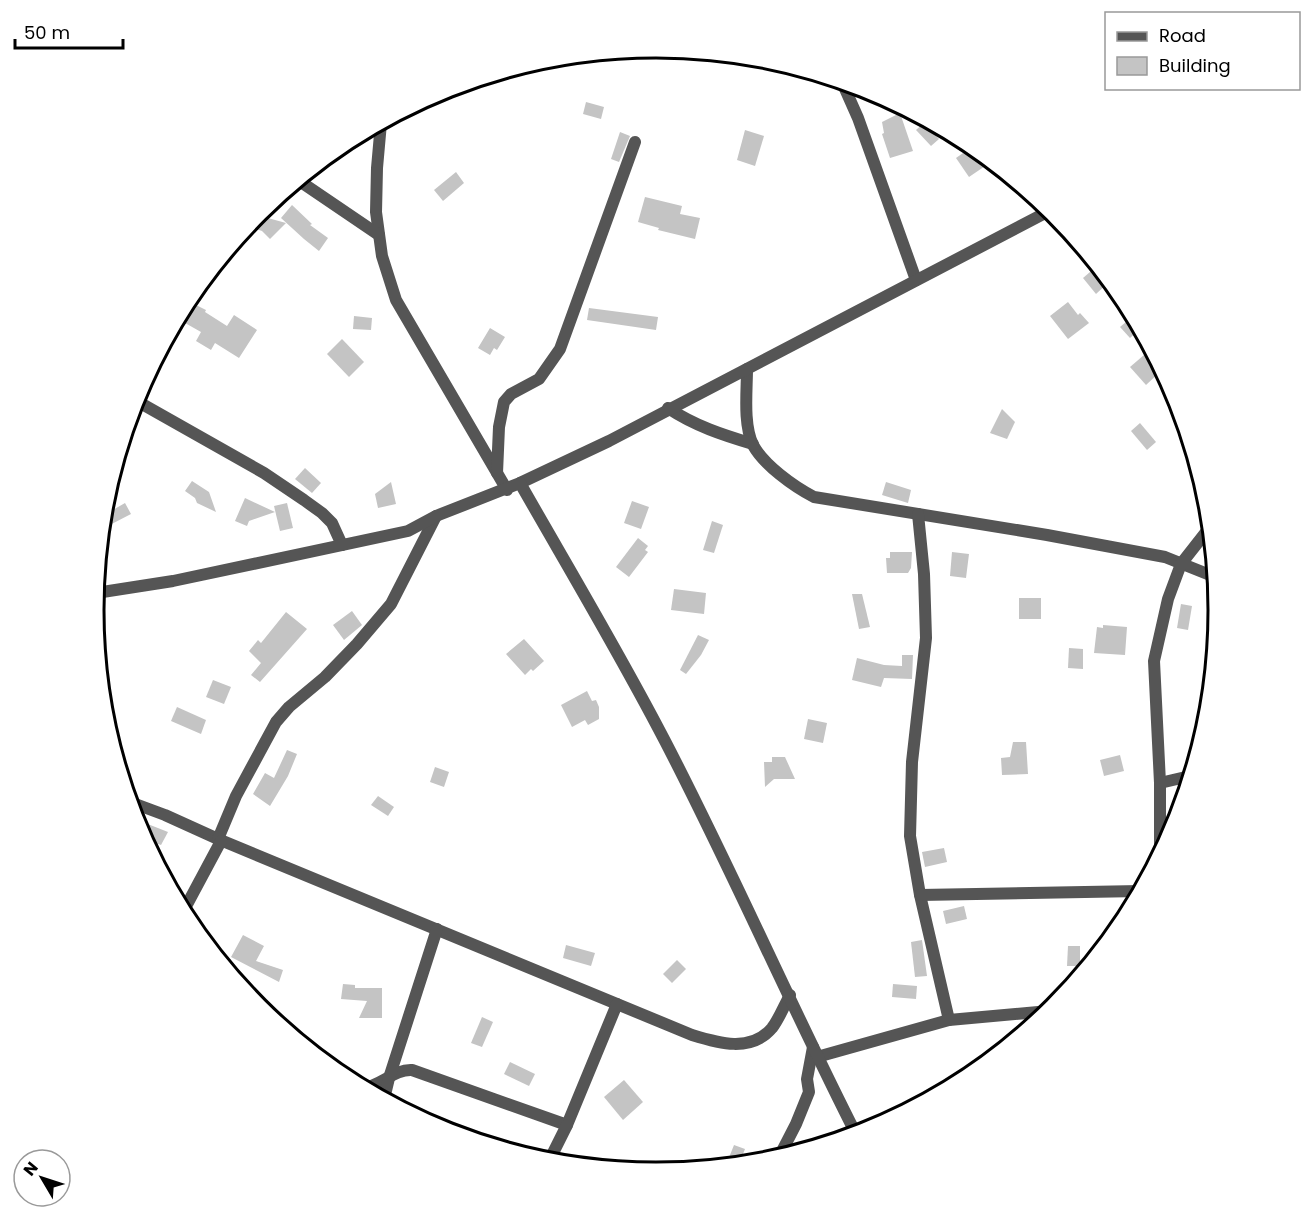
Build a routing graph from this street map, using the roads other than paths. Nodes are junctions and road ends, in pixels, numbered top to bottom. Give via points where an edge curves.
1 (847, 93) edge
2 (380, 132) edge
3 (634, 142) dead end
4 (305, 185) edge
5 (1041, 215) edge
6 (379, 235) junction
7 (916, 280) junction
8 (747, 369) junction
9 (144, 405) edge
10 (668, 408) junction
11 (753, 444) junction
12 (497, 474) junction
13 (520, 483) junction
14 (507, 490) junction
15 (918, 513) junction
16 (436, 516) junction
17 (1203, 536) edge
18 (342, 545) junction
19 (1181, 564) junction
20 (1206, 574) edge
21 (105, 592) edge
22 (1181, 778) edge
23 (1160, 783) junction
24 (141, 806) edge
25 (1160, 834) edge
26 (220, 840) junction
27 (1131, 891) edge
28 (920, 896) junction
29 (188, 902) edge
30 (437, 930) junction
31 (790, 995) junction
32 (617, 1004) junction
33 (1033, 1012) edge
34 (949, 1020) junction
35 (815, 1052) junction
36 (389, 1078) junction
37 (375, 1085) edge
38 (386, 1091) edge
39 (567, 1125) junction
40 (852, 1125) edge
41 (785, 1146) edge
42 (554, 1152) edge

1 - 7 street
2 - 6 street via 376,190
3 - 12 street via 560,349 539,379 504,402
4 - 6 street
5 - 7 street
6 - 12 street via 396,300
7 - 8 street
8 - 10 street
8 - 11 street via 747,416
9 - 18 street via 304,500 332,523
10 - 11 street via 687,421
10 - 13 street
11 - 15 street via 776,472 814,496
12 - 14 street
13 - 14 street
13 - 31 street via 664,740
14 - 16 street
15 - 19 street via 1165,557
15 - 28 street via 926,638 912,762 910,836
16 - 18 street via 408,531
16 - 26 street via 391,603 357,644 276,722 236,796
17 - 19 street
18 - 21 street
19 - 20 street
19 - 23 street via 1168,598 1154,661
22 - 23 street
23 - 25 street
24 - 26 street
26 - 29 street
26 - 30 street
27 - 28 street
28 - 34 street
30 - 32 street
30 - 36 street
31 - 32 street via 771,1030 747,1043 724,1044 692,1035
31 - 35 street
32 - 39 street
33 - 34 street
34 - 35 street
35 - 40 street
35 - 41 street via 807,1079 809,1092
36 - 37 street
36 - 38 street
36 - 39 street via 399,1071 412,1070
39 - 42 street

